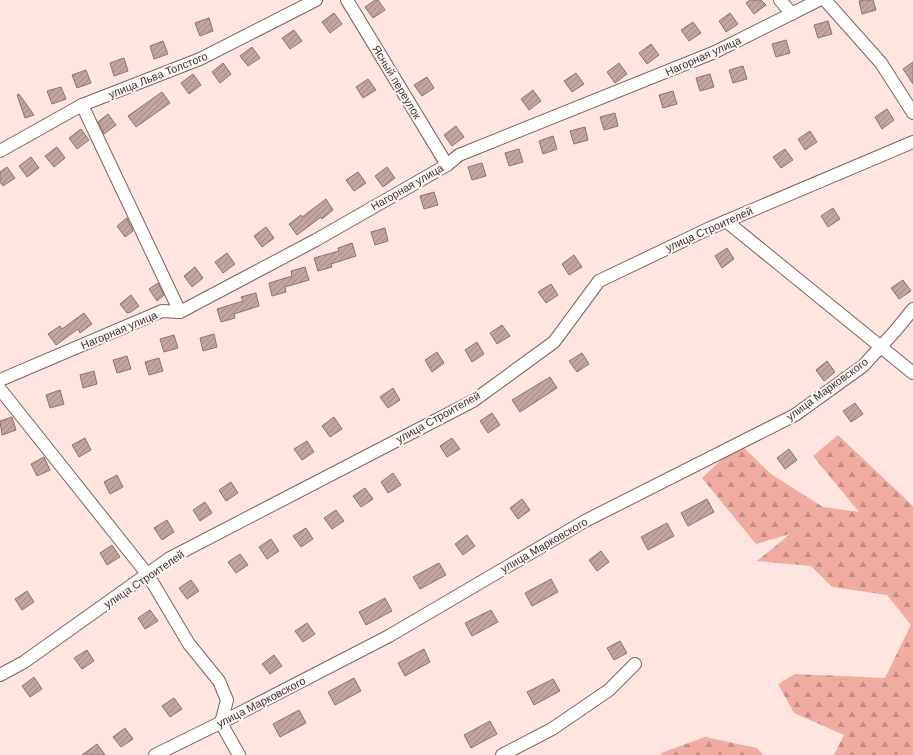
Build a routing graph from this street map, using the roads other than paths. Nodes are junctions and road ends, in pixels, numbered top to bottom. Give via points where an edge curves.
1 (316, 0) edge
2 (347, 0) edge
3 (780, 0) edge
4 (819, 0) edge
5 (825, 0) edge
6 (792, 14) junction
7 (82, 105) junction
8 (913, 113) edge
9 (913, 142) edge
10 (0, 150) edge
11 (447, 164) junction
12 (726, 221) junction
13 (913, 309) edge
14 (180, 312) junction
15 (880, 347) junction
16 (913, 373) edge
17 (0, 380) edge
18 (0, 389) edge
19 (148, 575) junction
20 (635, 664) dead end
21 (0, 675) edge
22 (221, 723) junction
23 (155, 755) edge
24 (239, 755) edge
25 (502, 755) edge

1 - 7 lane, улица Льва Толстого via 200,59
2 - 11 lane, Ясный переулок
3 - 6 lane
4 - 6 lane, Нагорная улица
5 - 8 lane via 881,63
6 - 11 lane, Нагорная улица via 715,52 459,155
7 - 10 lane, улица Льва Толстого
7 - 14 lane
9 - 12 lane, улица Строителей
11 - 14 lane, Нагорная улица via 316,240
12 - 15 lane
12 - 19 lane, улица Строителей via 598,281 554,342 472,401 170,558
13 - 15 lane, улица Марковского
14 - 17 lane, Нагорная улица via 162,311
15 - 16 lane
15 - 22 lane, улица Марковского via 863,366 795,415 585,521 389,636
18 - 19 lane
19 - 21 lane, улица Строителей via 24,662
19 - 22 lane via 189,644 219,681 227,700
20 - 25 lane via 609,690 559,725
22 - 23 lane, улица Марковского
22 - 24 lane

